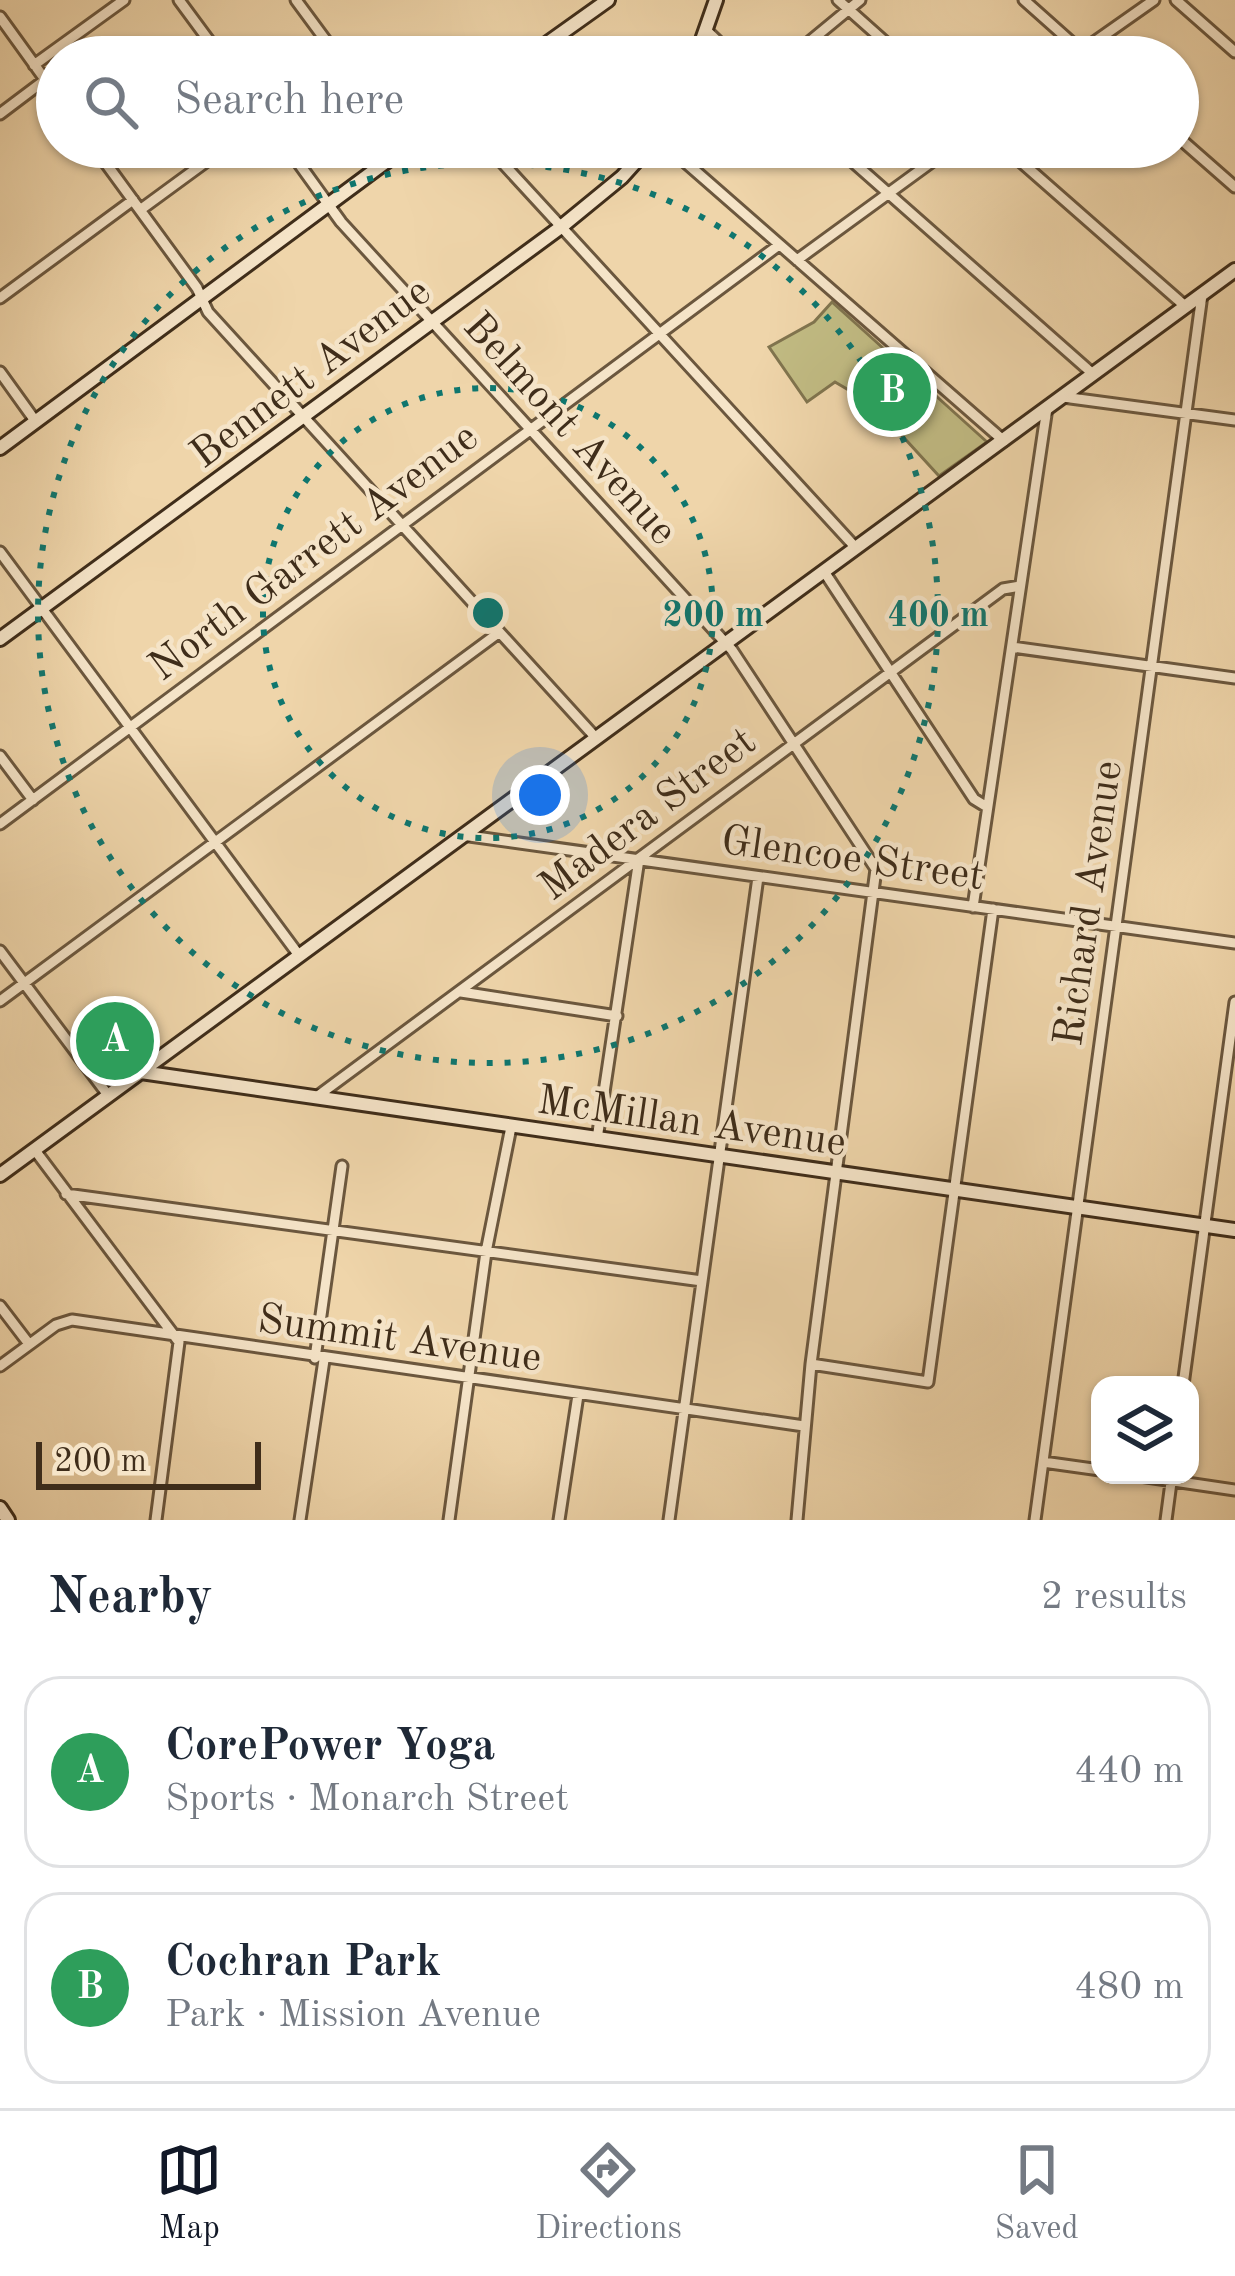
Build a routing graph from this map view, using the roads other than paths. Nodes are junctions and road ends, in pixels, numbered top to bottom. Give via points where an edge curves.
1 (124, 0) edge
2 (179, 0) edge
3 (296, 0) edge
4 (608, 0) edge
5 (716, 0) edge
6 (838, 0) edge
7 (860, 0) edge
8 (1024, 0) edge
9 (1154, 0) edge
10 (1175, 0) edge
11 (851, 12) junction
12 (0, 17) edge
13 (706, 30) junction
14 (74, 36) edge
15 (206, 36) edge
16 (323, 36) edge
17 (557, 36) edge
18 (704, 36) edge
19 (712, 36) edge
20 (819, 36) edge
21 (878, 36) edge
22 (1061, 36) edge
23 (1106, 36) edge
24 (1235, 52) edge
25 (34, 65) joint
26 (36, 68) edge
27 (36, 87) edge
28 (0, 114) edge
29 (1199, 155) edge
30 (109, 168) edge
31 (197, 168) edge
32 (302, 168) edge
33 (377, 168) edge
34 (507, 168) edge
35 (629, 168) edge
36 (692, 168) edge
37 (859, 168) edge
38 (922, 168) edge
39 (1028, 168) edge
40 (1235, 187) edge
41 (887, 193) junction
42 (133, 200) junction
43 (328, 204) junction
44 (140, 210) junction
45 (561, 227) junction
46 (779, 244) junction
47 (797, 260) junction
48 (1235, 270) edge
49 (1202, 295) junction
50 (0, 298) edge
51 (202, 301) junction
52 (1185, 306) junction
53 (430, 321) junction
54 (659, 334) junction
55 (0, 372) edge
56 (1093, 374) junction
57 (1063, 397) junction
58 (1047, 408) junction
59 (1185, 413) junction
60 (302, 416) junction
61 (1235, 420) edge
62 (36, 422) junction
63 (528, 429) junction
64 (1004, 441) junction
65 (0, 448) edge
66 (401, 526) junction
67 (856, 548) junction
68 (0, 552) edge
69 (824, 573) junction
70 (1020, 586) junction
71 (42, 609) junction
72 (496, 634) junction
73 (0, 639) edge
74 (724, 643) junction
75 (1012, 647) junction
76 (1152, 666) junction
77 (890, 672) junction
78 (1235, 677) edge
79 (130, 728) junction
80 (596, 738) junction
81 (793, 742) junction
82 (0, 756) edge
83 (33, 800) junction
84 (988, 807) junction
85 (0, 824) edge
86 (462, 835) junction
87 (214, 842) junction
88 (639, 860) junction
89 (758, 877) junction
90 (877, 893) junction
91 (973, 907) junction
92 (993, 909) junction
93 (1116, 926) junction
94 (1235, 943) edge
95 (0, 951) edge
96 (298, 954) junction
97 (23, 982) junction
98 (461, 992) junction
99 (0, 1000) edge
100 (1235, 1002) edge
101 (617, 1016) junction
102 (141, 1072) junction
103 (108, 1095) junction
104 (315, 1098) junction
105 (511, 1127) junction
106 (597, 1139) junction
107 (34, 1149) junction
108 (718, 1156) junction
109 (342, 1166) dead end
110 (837, 1173) junction
111 (0, 1175) edge
112 (954, 1190) junction
113 (66, 1194) junction
114 (1078, 1208) junction
115 (1203, 1226) junction
116 (332, 1229) junction
117 (1235, 1230) edge
118 (486, 1252) junction
119 (702, 1280) junction
120 (0, 1306) edge
121 (174, 1336) junction
122 (29, 1344) junction
123 (319, 1359) junction
124 (811, 1364) junction
125 (0, 1366) edge
126 (1184, 1376) edge
127 (468, 1379) junction
128 (578, 1394) junction
129 (684, 1409) junction
130 (804, 1426) junction
131 (1043, 1462) junction
132 (1091, 1469) edge
133 (1199, 1483) edge
134 (1171, 1484) edge
135 (1235, 1490) edge
136 (0, 1508) edge
137 (8, 1520) edge
138 (156, 1520) edge
139 (301, 1520) edge
140 (449, 1520) edge
141 (559, 1520) edge
142 (669, 1520) edge
143 (797, 1520) edge
144 (1035, 1520) edge
145 (1166, 1520) edge

1 - 14 street
2 - 15 street
3 - 16 street
4 - 17 street
5 - 13 street
6 - 11 street
7 - 11 street
8 - 22 street
9 - 23 street
10 - 24 street
11 - 20 street
11 - 21 street
12 - 25 street
13 - 18 street
13 - 19 street
25 - 26 street
27 - 28 street
29 - 40 street
30 - 42 street
31 - 44 street
32 - 43 street, Belmont Avenue
33 - 43 street
34 - 45 street
35 - 45 street, Bennett Avenue
36 - 46 street
37 - 41 street
38 - 41 street
39 - 52 street
41 - 47 street
41 - 56 street
42 - 44 street
42 - 50 street
43 - 51 street
43 - 53 street, Belmont Avenue
44 - 51 street
45 - 53 street, Bennett Avenue
45 - 54 street
46 - 47 street
46 - 54 street, North Garrett Avenue
47 - 64 street
48 - 49 street
49 - 52 street
49 - 59 street, Richard Avenue
51 - 60 street
51 - 62 street
52 - 56 street
53 - 60 street, Bennett Avenue
53 - 63 street, Belmont Avenue
54 - 63 street, North Garrett Avenue
54 - 67 street
55 - 62 street
56 - 57 street
57 - 58 street
57 - 59 street
58 - 64 street
58 - 70 street
59 - 61 street
59 - 76 street, Richard Avenue
60 - 66 street
60 - 71 street, Bennett Avenue
62 - 65 street
63 - 66 street, North Garrett Avenue
63 - 74 street, Belmont Avenue
64 - 67 street
66 - 72 street
66 - 79 street, North Garrett Avenue
67 - 69 street
68 - 71 street
69 - 74 street
69 - 77 street
70 - 75 street
70 - 77 street, Madera Street via 1003,590
71 - 73 street, Bennett Avenue
71 - 79 street
72 - 80 street
72 - 87 street
74 - 80 street
74 - 81 street, Belmont Avenue
75 - 76 street
75 - 84 street
76 - 78 street
76 - 93 street, Richard Avenue
77 - 81 street, Madera Street
77 - 84 street via 974,799
79 - 83 street, North Garrett Avenue
79 - 87 street
80 - 86 street
81 - 88 street, Madera Street
81 - 90 street, Belmont Avenue via 876,868
82 - 83 street
83 - 85 street, North Garrett Avenue
84 - 91 street
86 - 88 street, Glencoe Street
86 - 96 street
87 - 96 street
87 - 97 street
88 - 89 street, Glencoe Street
88 - 98 street, Madera Street
88 - 101 street
89 - 90 street, Glencoe Street
89 - 108 street
90 - 91 street, Glencoe Street
90 - 110 street, Belmont Avenue
91 - 92 street, Glencoe Street
92 - 93 street, Glencoe Street
92 - 112 street
93 - 94 street, Glencoe Street
93 - 114 street, Richard Avenue
95 - 97 street
96 - 102 street
97 - 99 street
97 - 103 street
98 - 101 street
98 - 104 street, Madera Street
100 - 115 street
101 - 106 street
102 - 103 street
102 - 104 street, McMillan Avenue
103 - 107 street
104 - 105 street, McMillan Avenue
105 - 106 street, McMillan Avenue
105 - 118 street
106 - 108 street, McMillan Avenue
107 - 111 street
107 - 113 street
108 - 110 street, McMillan Avenue
108 - 119 street
109 - 116 street
110 - 112 street, McMillan Avenue
110 - 124 street, Belmont Avenue
112 - 114 street, McMillan Avenue
112 - 124 street via 928,1382
113 - 116 street
113 - 121 street
114 - 115 street, McMillan Avenue
114 - 131 street, Richard Avenue
115 - 117 street, McMillan Avenue
115 - 126 street
116 - 118 street
116 - 123 street
118 - 119 street
118 - 127 street
119 - 129 street
120 - 122 street
121 - 122 street, Summit Avenue via 72,1319
121 - 123 street, Summit Avenue
121 - 138 street via 179,1348
122 - 125 street, Summit Avenue
123 - 127 street, Summit Avenue
123 - 139 street
124 - 130 street, Belmont Avenue
127 - 128 street, Summit Avenue
127 - 140 street
128 - 129 street, Summit Avenue
128 - 141 street
129 - 130 street, Summit Avenue
129 - 142 street
130 - 143 street, Belmont Avenue
131 - 132 street
131 - 144 street, Richard Avenue
133 - 135 street
134 - 145 street
136 - 137 street

